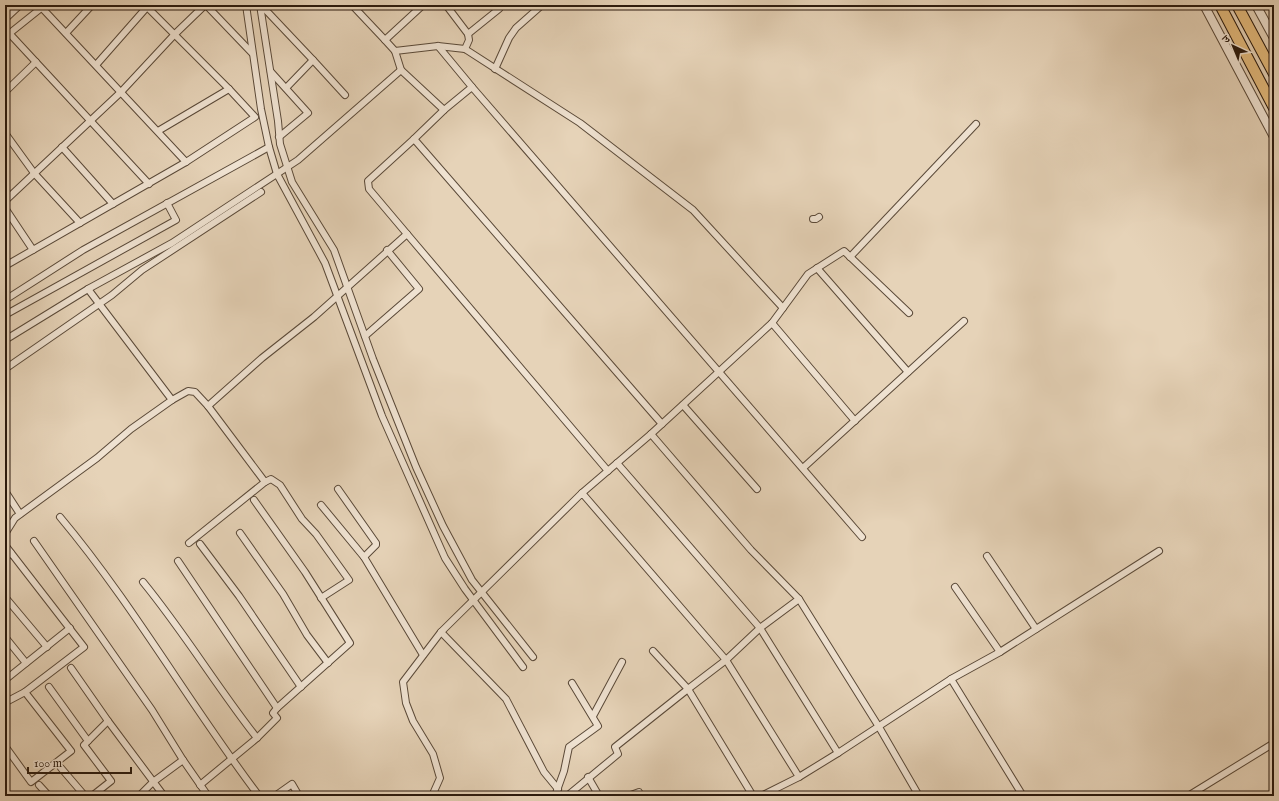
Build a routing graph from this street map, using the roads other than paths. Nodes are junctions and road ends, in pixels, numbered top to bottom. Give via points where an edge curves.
1 (20, 5) edge
2 (92, 5) edge
3 (206, 5) edge
4 (246, 5) edge
5 (260, 5) edge
6 (352, 5) edge
7 (423, 5) edge
8 (446, 5) edge
9 (496, 5) edge
10 (542, 5) edge
11 (1204, 5) edge
12 (1220, 5) edge
13 (1237, 5) edge
14 (1256, 5) edge
15 (146, 6) edge
16 (43, 7) edge
17 (6, 15) edge
18 (66, 34) junction
19 (175, 34) junction
20 (468, 34) junction
21 (7, 35) edge
22 (1274, 38) edge
23 (385, 40) junction
24 (438, 46) junction
25 (465, 48) junction
26 (395, 51) junction
27 (252, 53) junction
28 (314, 60) junction
29 (36, 62) junction
30 (96, 65) junction
31 (495, 69) junction
32 (401, 70) junction
33 (270, 72) junction
34 (1274, 74) edge
35 (472, 87) junction
36 (286, 88) junction
37 (229, 89) junction
38 (5, 92) edge
39 (121, 92) junction
40 (345, 95) dead end
41 (1274, 108) edge
42 (444, 110) junction
43 (91, 121) junction
44 (976, 124) dead end
45 (158, 131) junction
46 (5, 133) edge
47 (279, 137) junction
48 (1274, 137) edge
49 (414, 139) junction
50 (62, 147) junction
51 (269, 147) junction
52 (186, 162) junction
53 (287, 167) junction
54 (34, 173) junction
55 (277, 174) junction
56 (149, 184) junction
57 (261, 192) dead end
58 (5, 201) edge
59 (167, 203) junction
60 (113, 204) junction
61 (5, 208) edge
62 (80, 223) junction
63 (407, 234) junction
64 (33, 250) junction
65 (387, 250) junction
66 (850, 257) junction
67 (5, 266) edge
68 (818, 268) junction
69 (348, 286) junction
70 (88, 289) junction
71 (337, 296) junction
72 (5, 300) edge
73 (100, 303) junction
74 (784, 308) junction
75 (909, 313) dead end
76 (5, 315) edge
77 (964, 321) dead end
78 (772, 323) junction
79 (365, 336) junction
80 (5, 340) edge
81 (5, 369) edge
82 (720, 371) junction
83 (908, 372) junction
84 (172, 400) junction
85 (683, 405) junction
86 (208, 406) junction
87 (855, 421) junction
88 (662, 424) junction
89 (650, 434) junction
90 (617, 463) junction
91 (803, 468) junction
92 (608, 471) junction
93 (265, 482) junction
94 (338, 489) dead end
95 (757, 489) dead end
96 (5, 491) edge
97 (582, 493) junction
98 (254, 500) dead end
99 (321, 505) dead end
100 (20, 514) junction
101 (60, 517) dead end
102 (240, 533) dead end
103 (5, 534) edge
104 (862, 536) dead end
105 (34, 541) dead end
106 (189, 543) dead end
107 (200, 544) dead end
108 (5, 545) edge
109 (1159, 551) dead end
110 (11, 553) junction
111 (987, 556) dead end
112 (364, 557) junction
113 (5, 558) edge
114 (178, 562) dead end
115 (143, 582) dead end
116 (954, 587) dead end
117 (481, 592) junction
118 (5, 597) edge
119 (321, 598) junction
120 (473, 600) junction
121 (799, 600) junction
122 (70, 628) junction
123 (760, 628) junction
124 (1036, 630) junction
125 (441, 632) junction
126 (5, 637) edge
127 (47, 647) junction
128 (653, 651) dead end
129 (1000, 652) junction
130 (423, 655) junction
131 (533, 657) dead end
132 (726, 660) junction
133 (622, 662) dead end
134 (26, 663) junction
135 (328, 663) junction
136 (523, 667) dead end
137 (71, 668) dead end
138 (951, 679) junction
139 (5, 680) edge
140 (572, 683) dead end
141 (49, 687) dead end
142 (301, 687) junction
143 (688, 689) junction
144 (25, 692) junction
145 (6, 700) edge
146 (277, 708) junction
147 (593, 716) junction
148 (108, 721) junction
149 (879, 727) junction
150 (257, 738) junction
151 (88, 741) junction
152 (1274, 744) edge
153 (5, 746) edge
154 (838, 754) junction
155 (231, 759) junction
156 (183, 760) junction
157 (61, 768) dead end
158 (588, 777) junction
159 (799, 777) junction
160 (152, 782) junction
161 (39, 785) dead end
162 (200, 785) junction
163 (558, 789) junction
164 (639, 792) dead end
165 (49, 796) edge
166 (85, 796) edge
167 (92, 796) edge
168 (139, 796) edge
169 (164, 796) edge
170 (208, 796) edge
171 (259, 796) edge
172 (275, 796) edge
173 (299, 796) edge
174 (432, 796) edge
175 (555, 796) edge
176 (567, 796) edge
177 (599, 796) edge
178 (628, 796) edge
179 (753, 796) edge
180 (761, 796) edge
181 (919, 796) edge
182 (1023, 796) edge
183 (1188, 796) edge

1 - 17 street
2 - 18 street
3 - 19 street
3 - 27 street
4 - 27 street
5 - 28 street
5 - 33 street
6 - 23 street
7 - 23 street
8 - 20 street
9 - 20 street via 499,9
10 - 31 street via 516,28
11 - 48 street
12 - 41 highway
13 - 34 highway
14 - 22 street
15 - 19 street
15 - 30 street
16 - 18 street
16 - 21 street
18 - 30 street
19 - 37 street
19 - 39 street
20 - 25 street via 469,40
21 - 29 street
23 - 26 street
24 - 25 street
24 - 26 street
24 - 35 street
25 - 31 street
26 - 32 street
27 - 51 street
28 - 36 street
28 - 40 street
29 - 38 street
29 - 43 street
30 - 39 street
31 - 74 street via 580,123 693,210
32 - 42 street
32 - 53 street
33 - 36 street
33 - 47 street
35 - 42 street
35 - 82 street
36 - 47 street via 308,114
37 - 45 street
37 - 52 street via 255,118
39 - 43 street
39 - 45 street
42 - 49 street
43 - 50 street
43 - 56 street
44 - 66 street
45 - 52 street
46 - 54 street
47 - 53 street
49 - 63 street via 368,181 369,189
49 - 88 street
50 - 54 street
50 - 60 street
51 - 55 street
51 - 59 street
52 - 56 street
53 - 55 street
53 - 69 street via 292,182 334,250
54 - 58 street
54 - 62 street
55 - 70 street via 172,243
55 - 71 street via 325,263
56 - 60 street
57 - 73 street via 142,270
59 - 72 street via 83,250
59 - 76 street via 176,220
60 - 62 street
61 - 64 street
62 - 64 street
63 - 65 street
63 - 92 street
64 - 67 street
65 - 69 street
65 - 79 street via 419,289
66 - 68 street via 844,251
66 - 75 street
68 - 74 street via 808,274
68 - 83 street
69 - 71 street
69 - 79 street
70 - 73 street
70 - 80 street
71 - 86 street
71 - 120 street via 382,416 445,558
73 - 81 street
73 - 84 street
74 - 78 street
77 - 83 street
78 - 82 street
78 - 87 street
79 - 117 street via 422,480 460,560
82 - 85 street
82 - 91 street
83 - 87 street
84 - 86 street via 188,391 195,392
84 - 100 street
85 - 88 street
85 - 95 street
86 - 93 street
87 - 91 street
88 - 89 street
89 - 90 street
89 - 121 street via 751,550
90 - 92 street
90 - 123 street
91 - 104 street
92 - 97 street
93 - 106 street
93 - 119 street via 271,479 280,485 302,519 349,580
94 - 112 street via 376,543
96 - 100 street
97 - 117 street
97 - 132 street
98 - 119 street
99 - 112 street
100 - 103 street
101 - 155 street via 124,601
102 - 135 street
105 - 156 street via 148,703
107 - 142 street
108 - 110 street
109 - 124 street
110 - 113 street
110 - 122 street
111 - 124 street
112 - 130 street
114 - 146 street
115 - 150 street via 181,630 203,665
116 - 129 street
117 - 120 street
117 - 131 street
118 - 127 street
119 - 135 street via 350,643
120 - 125 street
120 - 136 street
121 - 123 street
121 - 149 street
122 - 127 street
122 - 144 street via 84,647
123 - 132 street
123 - 154 street
124 - 129 street
125 - 130 street
125 - 163 street via 506,698 544,772
126 - 134 street
127 - 134 street
128 - 143 street
129 - 138 street
130 - 174 street via 403,682 406,703 413,721 433,754 440,778
132 - 143 street
132 - 159 street
133 - 147 street
134 - 139 street
135 - 142 street
137 - 148 street
138 - 149 street
138 - 182 street
140 - 147 street
141 - 151 street
142 - 146 street
143 - 158 street via 615,747 618,754
143 - 179 street
144 - 145 street
144 - 153 street via 72,751 31,782
146 - 150 street via 273,713 277,718
147 - 163 street via 597,728 569,747
148 - 151 street
148 - 160 street
149 - 154 street
149 - 181 street
150 - 155 street
151 - 167 street via 84,745 112,781
152 - 183 street
154 - 159 street
155 - 162 street
155 - 171 street
156 - 160 street
156 - 162 street
157 - 166 street
158 - 176 street
158 - 177 street
159 - 180 street
160 - 168 street
160 - 169 street
161 - 165 street
162 - 170 street
163 - 175 street
164 - 178 street
172 - 173 street via 292,784

